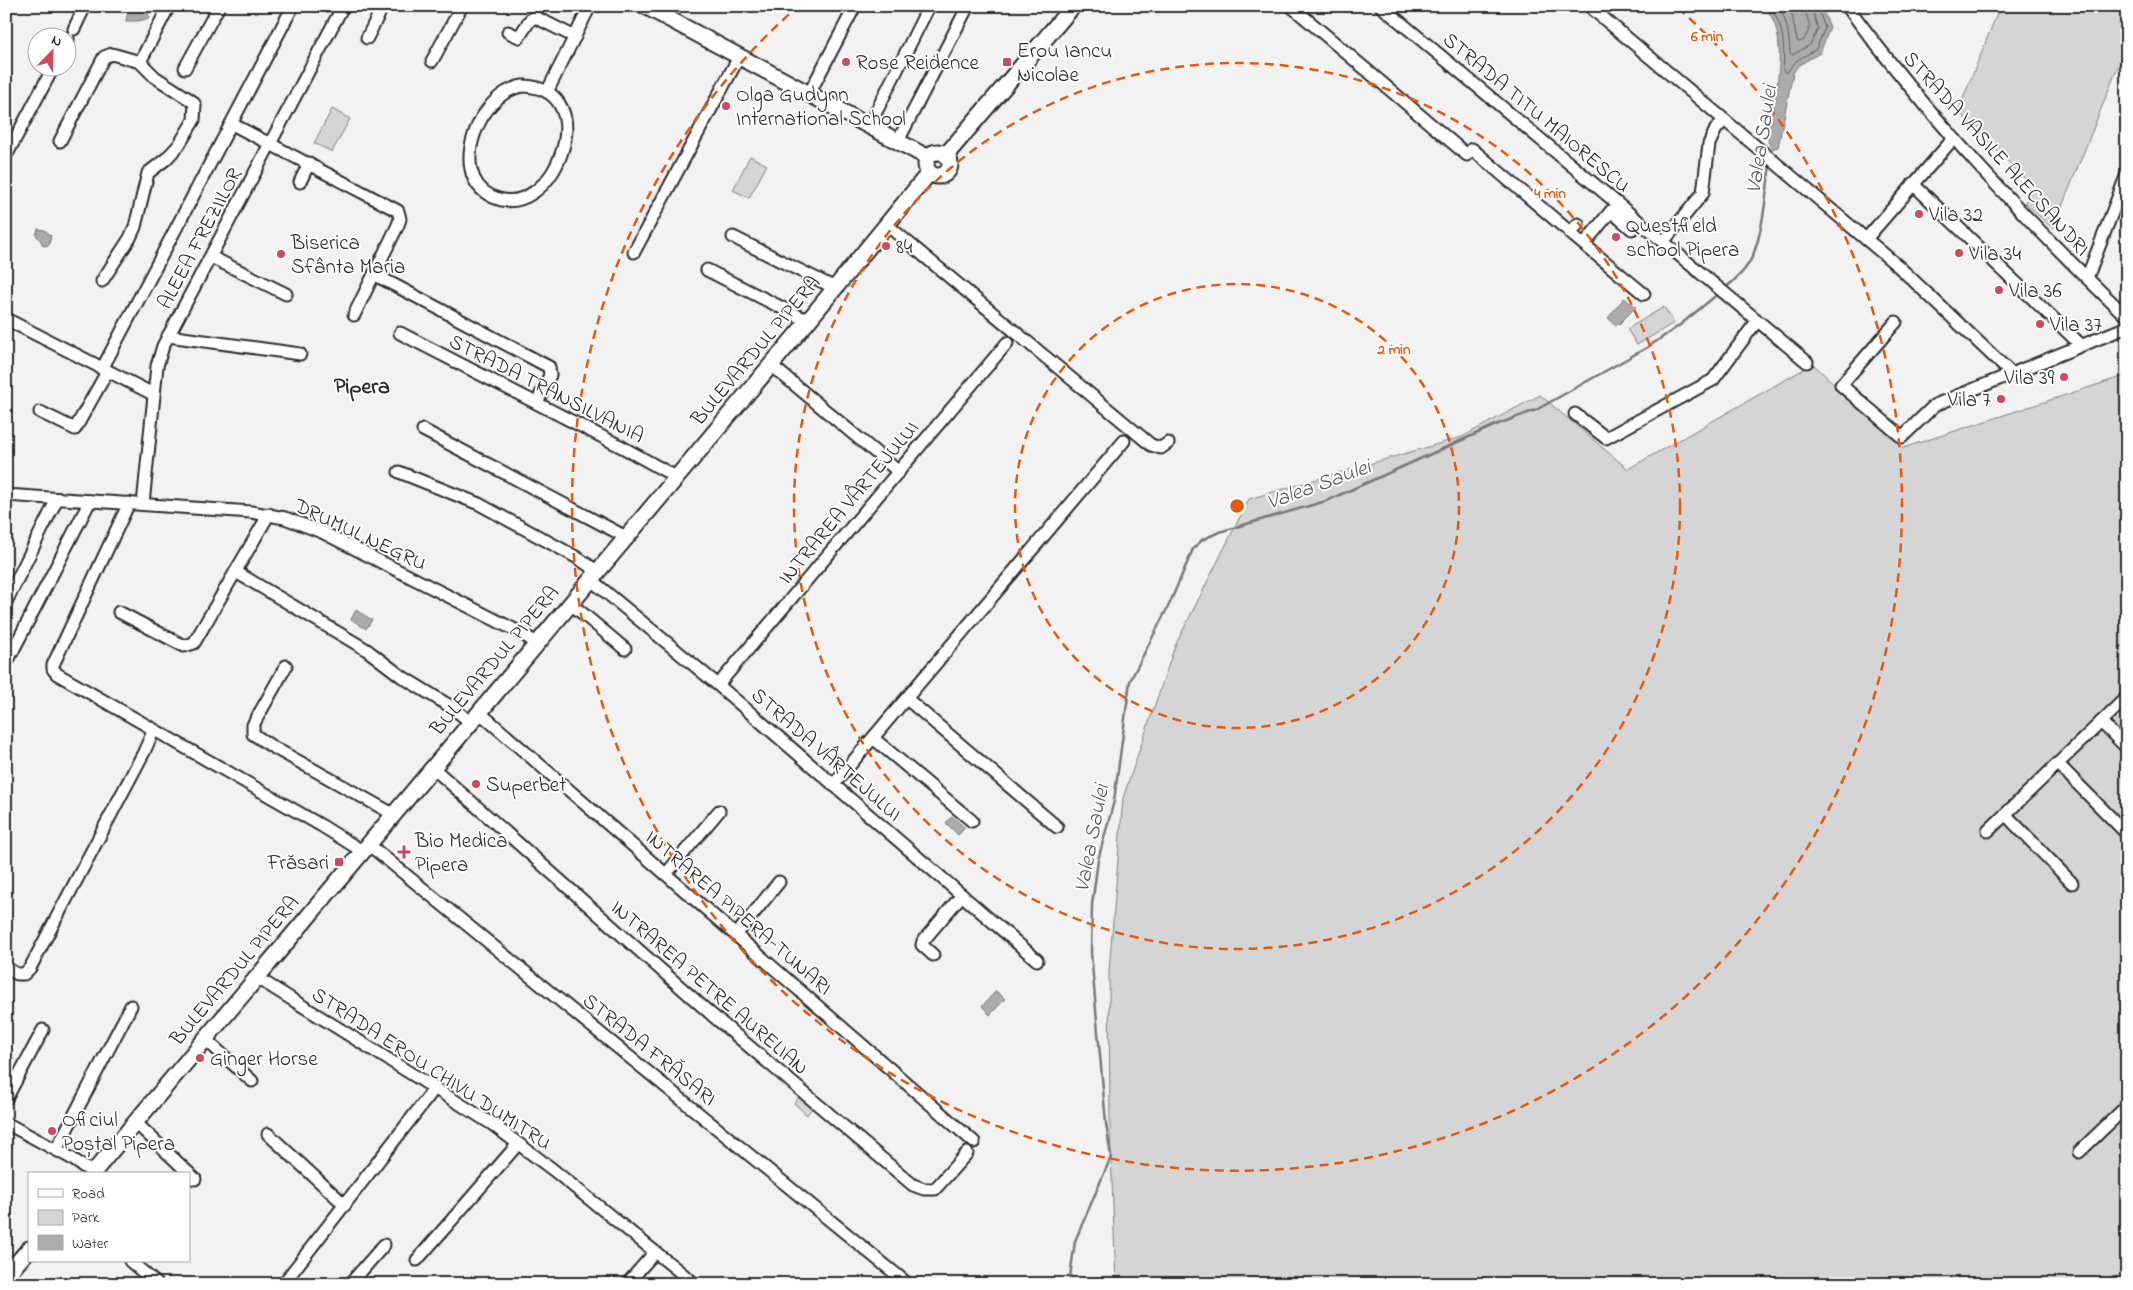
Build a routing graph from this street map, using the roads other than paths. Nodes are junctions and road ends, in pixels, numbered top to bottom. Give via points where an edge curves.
1 (85, 6) edge
2 (169, 6) edge
3 (219, 6) edge
4 (294, 6) edge
5 (343, 6) edge
6 (383, 6) edge
7 (462, 6) edge
8 (590, 6) edge
9 (854, 6) edge
10 (928, 6) edge
11 (968, 6) edge
12 (1073, 6) edge
13 (1291, 6) edge
14 (1381, 6) edge
15 (1589, 6) edge
16 (1847, 6) edge
17 (649, 7) edge
18 (74, 28) edge
19 (508, 32) dead end
20 (575, 37) junction
21 (366, 38) dead end
22 (739, 57) junction
23 (432, 61) dead end
24 (140, 62) junction
25 (185, 68) dead end
26 (48, 78) edge
27 (547, 92) junction
28 (809, 94) junction
29 (1724, 120) junction
30 (232, 124) junction
31 (869, 126) junction
32 (1953, 139) junction
33 (60, 141) dead end
34 (898, 141) junction
35 (271, 144) junction
36 (946, 154) junction
37 (6, 156) edge
38 (927, 157) junction
39 (309, 164) junction
40 (929, 173) junction
41 (2127, 174) edge
42 (300, 182) dead end
43 (1913, 184) junction
44 (1638, 221) junction
45 (1578, 224) dead end
46 (886, 225) junction
47 (1565, 228) dead end
48 (733, 237) dead end
49 (1866, 239) junction
50 (1663, 242) junction
51 (1584, 244) junction
52 (634, 252) dead end
53 (211, 257) junction
54 (707, 270) dead end
55 (381, 278) dead end
56 (2087, 278) junction
57 (102, 281) dead end
58 (835, 288) junction
59 (286, 294) dead end
60 (1644, 294) dead end
61 (354, 315) dead end
62 (2127, 317) edge
63 (6, 319) edge
64 (808, 321) junction
65 (1757, 321) junction
66 (1896, 322) dead end
67 (2127, 327) edge
68 (400, 333) dead end
69 (168, 336) junction
70 (1007, 342) dead end
71 (2081, 345) junction
72 (300, 354) dead end
73 (1807, 362) dead end
74 (771, 365) junction
75 (105, 370) junction
76 (2011, 373) junction
77 (153, 394) junction
78 (537, 403) junction
79 (40, 412) dead end
80 (1575, 414) dead end
81 (423, 430) dead end
82 (1124, 441) dead end
83 (1168, 443) dead end
84 (399, 472) dead end
85 (899, 472) junction
86 (676, 477) junction
87 (6, 495) edge
88 (57, 499) junction
89 (90, 501) junction
90 (129, 503) junction
91 (143, 504) junction
92 (269, 514) junction
93 (626, 537) junction
94 (236, 572) junction
95 (594, 575) junction
96 (6, 602) edge
97 (570, 603) junction
98 (119, 612) dead end
99 (537, 643) junction
100 (625, 649) dead end
101 (6, 664) edge
102 (286, 666) dead end
103 (718, 685) junction
104 (2127, 697) edge
105 (907, 699) junction
106 (474, 717) junction
107 (2101, 722) junction
108 (152, 730) junction
109 (873, 738) junction
110 (2127, 748) edge
111 (2058, 764) junction
112 (432, 767) junction
113 (834, 784) junction
114 (719, 811) dead end
115 (393, 814) junction
116 (2006, 815) junction
117 (972, 821) dead end
118 (1057, 827) dead end
119 (1988, 831) dead end
120 (2124, 832) dead end
121 (365, 848) junction
122 (666, 874) junction
123 (779, 882) dead end
124 (2072, 883) dead end
125 (962, 895) junction
126 (736, 935) junction
127 (933, 955) dead end
128 (1038, 960) dead end
129 (6, 968) edge
130 (256, 977) junction
131 (131, 1006) dead end
132 (43, 1030) dead end
133 (205, 1039) junction
134 (252, 1080) dead end
135 (435, 1088) junction
136 (6, 1099) edge
137 (2127, 1106) edge
138 (134, 1122) junction
139 (6, 1123) edge
140 (268, 1134) dead end
141 (974, 1142) dead end
142 (518, 1144) junction
143 (56, 1150) junction
144 (2079, 1152) dead end
145 (967, 1153) dead end
146 (90, 1172) edge
147 (93, 1172) edge
148 (188, 1172) edge
149 (190, 1174) edge
150 (195, 1179) dead end
151 (345, 1205) junction
152 (384, 1245) dead end
153 (28, 1250) edge
154 (655, 1252) junction
155 (417, 1260) dead end
156 (131, 1262) edge
157 (6, 1276) edge
158 (157, 1284) edge
159 (284, 1284) edge
160 (350, 1284) edge
161 (627, 1284) edge
162 (695, 1284) edge
163 (908, 1284) edge

1 - 18 street
2 - 24 street
3 - 25 street
4 - 30 street
5 - 35 street, ALEEA FREZIILOR
6 - 21 street
7 - 23 street
8 - 20 street
9 - 28 street
10 - 31 street
11 - 34 street
12 - 36 main road
13 - 47 street
14 - 44 street, STRADA TITU MAIORESCU
15 - 29 street
16 - 32 street, STRADA VASILE ALECSANDRI via 1885,58
17 - 22 main road
19 - 20 street via 519,37 535,17
20 - 27 street
22 - 28 main road
22 - 52 street
24 - 33 street via 112,54 104,57
24 - 57 street via 155,77 192,101 196,115 179,145 148,173 135,227
26 - 37 street
27 - 27 street via 529,87 512,89 494,100 483,116 473,138 471,162 475,179 486,194 517,200 537,191 550,176 563,146 566,122 560,105
28 - 31 main road
29 - 49 street
29 - 50 street via 1709,144 1703,193
30 - 35 street
30 - 75 street
31 - 34 main road
32 - 43 street
32 - 56 street, STRADA VASILE ALECSANDRI
34 - 38 main road
35 - 39 street
35 - 53 street, ALEEA FREZIILOR
36 - 38 main road via 936,152
36 - 40 main road via 950,162 947,172 937,176
38 - 40 main road via 925,166
39 - 42 street
39 - 61 street via 394,208 399,214 398,225
40 - 46 main road, BULEVARDUL PIPERA
41 - 56 street
43 - 49 street
43 - 71 street
44 - 50 street, STRADA TITU MAIORESCU
44 - 51 street via 1632,228 1610,211
45 - 51 street via 1570,233
46 - 58 main road, BULEVARDUL PIPERA
46 - 83 street via 1151,445 1161,448
48 - 58 street
49 - 76 street
50 - 65 street, STRADA TITU MAIORESCU
51 - 60 street
53 - 59 street
53 - 69 street, ALEEA FREZIILOR
54 - 64 street
55 - 78 street via 548,367 550,375
56 - 62 street, STRADA VASILE ALECSANDRI
58 - 64 main road, BULEVARDUL PIPERA
63 - 75 street
64 - 74 main road, BULEVARDUL PIPERA
65 - 73 street, STRADA TITU MAIORESCU
65 - 80 street via 1713,380 1606,438
66 - 76 street via 1841,385 1902,437 1935,405
67 - 71 street
68 - 78 street, STRADA TRANSILVANIA
69 - 72 street
69 - 77 street, ALEEA FREZIILOR via 159,357
70 - 85 street, INTRAREA VÂRTEJULUI
71 - 76 street
74 - 85 street
74 - 86 main road, BULEVARDUL PIPERA
75 - 77 street
75 - 79 street via 74,429
77 - 91 street, ALEEA FREZIILOR
78 - 86 street, STRADA TRANSILVANIA
81 - 93 street
82 - 105 street
84 - 95 street, STRADA VÂRTEJULUI via 479,504 576,557
85 - 103 street, INTRAREA VÂRTEJULUI
86 - 93 main road, BULEVARDUL PIPERA
87 - 88 street, DRUMUL NEGRU
88 - 89 street, DRUMUL NEGRU
88 - 96 street
89 - 90 street, DRUMUL NEGRU
89 - 101 street
90 - 91 street, DRUMUL NEGRU
90 - 108 street, STRADA FRĂSARI via 53,669 56,674
91 - 92 street, DRUMUL NEGRU
92 - 94 street
92 - 99 street, DRUMUL NEGRU via 322,532
93 - 95 main road, BULEVARDUL PIPERA
94 - 98 street via 194,643 189,646 179,644
94 - 106 street, INTRAREA PIPERA-TUNARI via 367,650 401,676 453,708
95 - 97 main road, BULEVARDUL PIPERA
95 - 103 street, STRADA VÂRTEJULUI
97 - 99 main road, BULEVARDUL PIPERA
97 - 100 street
99 - 106 main road, BULEVARDUL PIPERA
102 - 115 street via 253,725 253,734
103 - 113 street, STRADA VÂRTEJULUI
104 - 107 street
105 - 109 street
105 - 118 street
106 - 112 main road, BULEVARDUL PIPERA
106 - 122 street, INTRAREA PIPERA-TUNARI
107 - 110 street
107 - 111 street
108 - 121 street, STRADA FRĂSARI
108 - 129 street via 144,752 30,968 24,974
109 - 113 street
109 - 117 street
111 - 116 street
111 - 120 street
112 - 115 main road, BULEVARDUL PIPERA
112 - 145 street, INTRAREA PETRE AURELIAN via 705,1008 913,1185 924,1190 935,1189
113 - 125 street, STRADA VÂRTEJULUI
114 - 122 street
115 - 121 main road, BULEVARDUL PIPERA
116 - 119 street
116 - 124 street
121 - 130 main road, BULEVARDUL PIPERA
121 - 163 street, STRADA FRĂSARI
122 - 126 street, INTRAREA PIPERA-TUNARI
123 - 126 street
125 - 127 street via 922,941
125 - 128 street, STRADA VÂRTEJULUI
126 - 141 street, INTRAREA PIPERA-TUNARI
130 - 133 main road, BULEVARDUL PIPERA
130 - 135 street, STRADA EROU CHIVU DUMITRU
131 - 143 street
132 - 136 street
133 - 134 street
133 - 138 main road, BULEVARDUL PIPERA
135 - 142 street, STRADA EROU CHIVU DUMITRU
135 - 151 street
137 - 144 street
138 - 147 main road, BULEVARDUL PIPERA
138 - 148 street
139 - 143 street
140 - 151 street
142 - 154 street, STRADA EROU CHIVU DUMITRU
142 - 155 street
143 - 146 street
149 - 150 street
151 - 159 street
152 - 160 street
153 - 157 main road
154 - 161 street
154 - 162 street, STRADA EROU CHIVU DUMITRU
156 - 158 street

